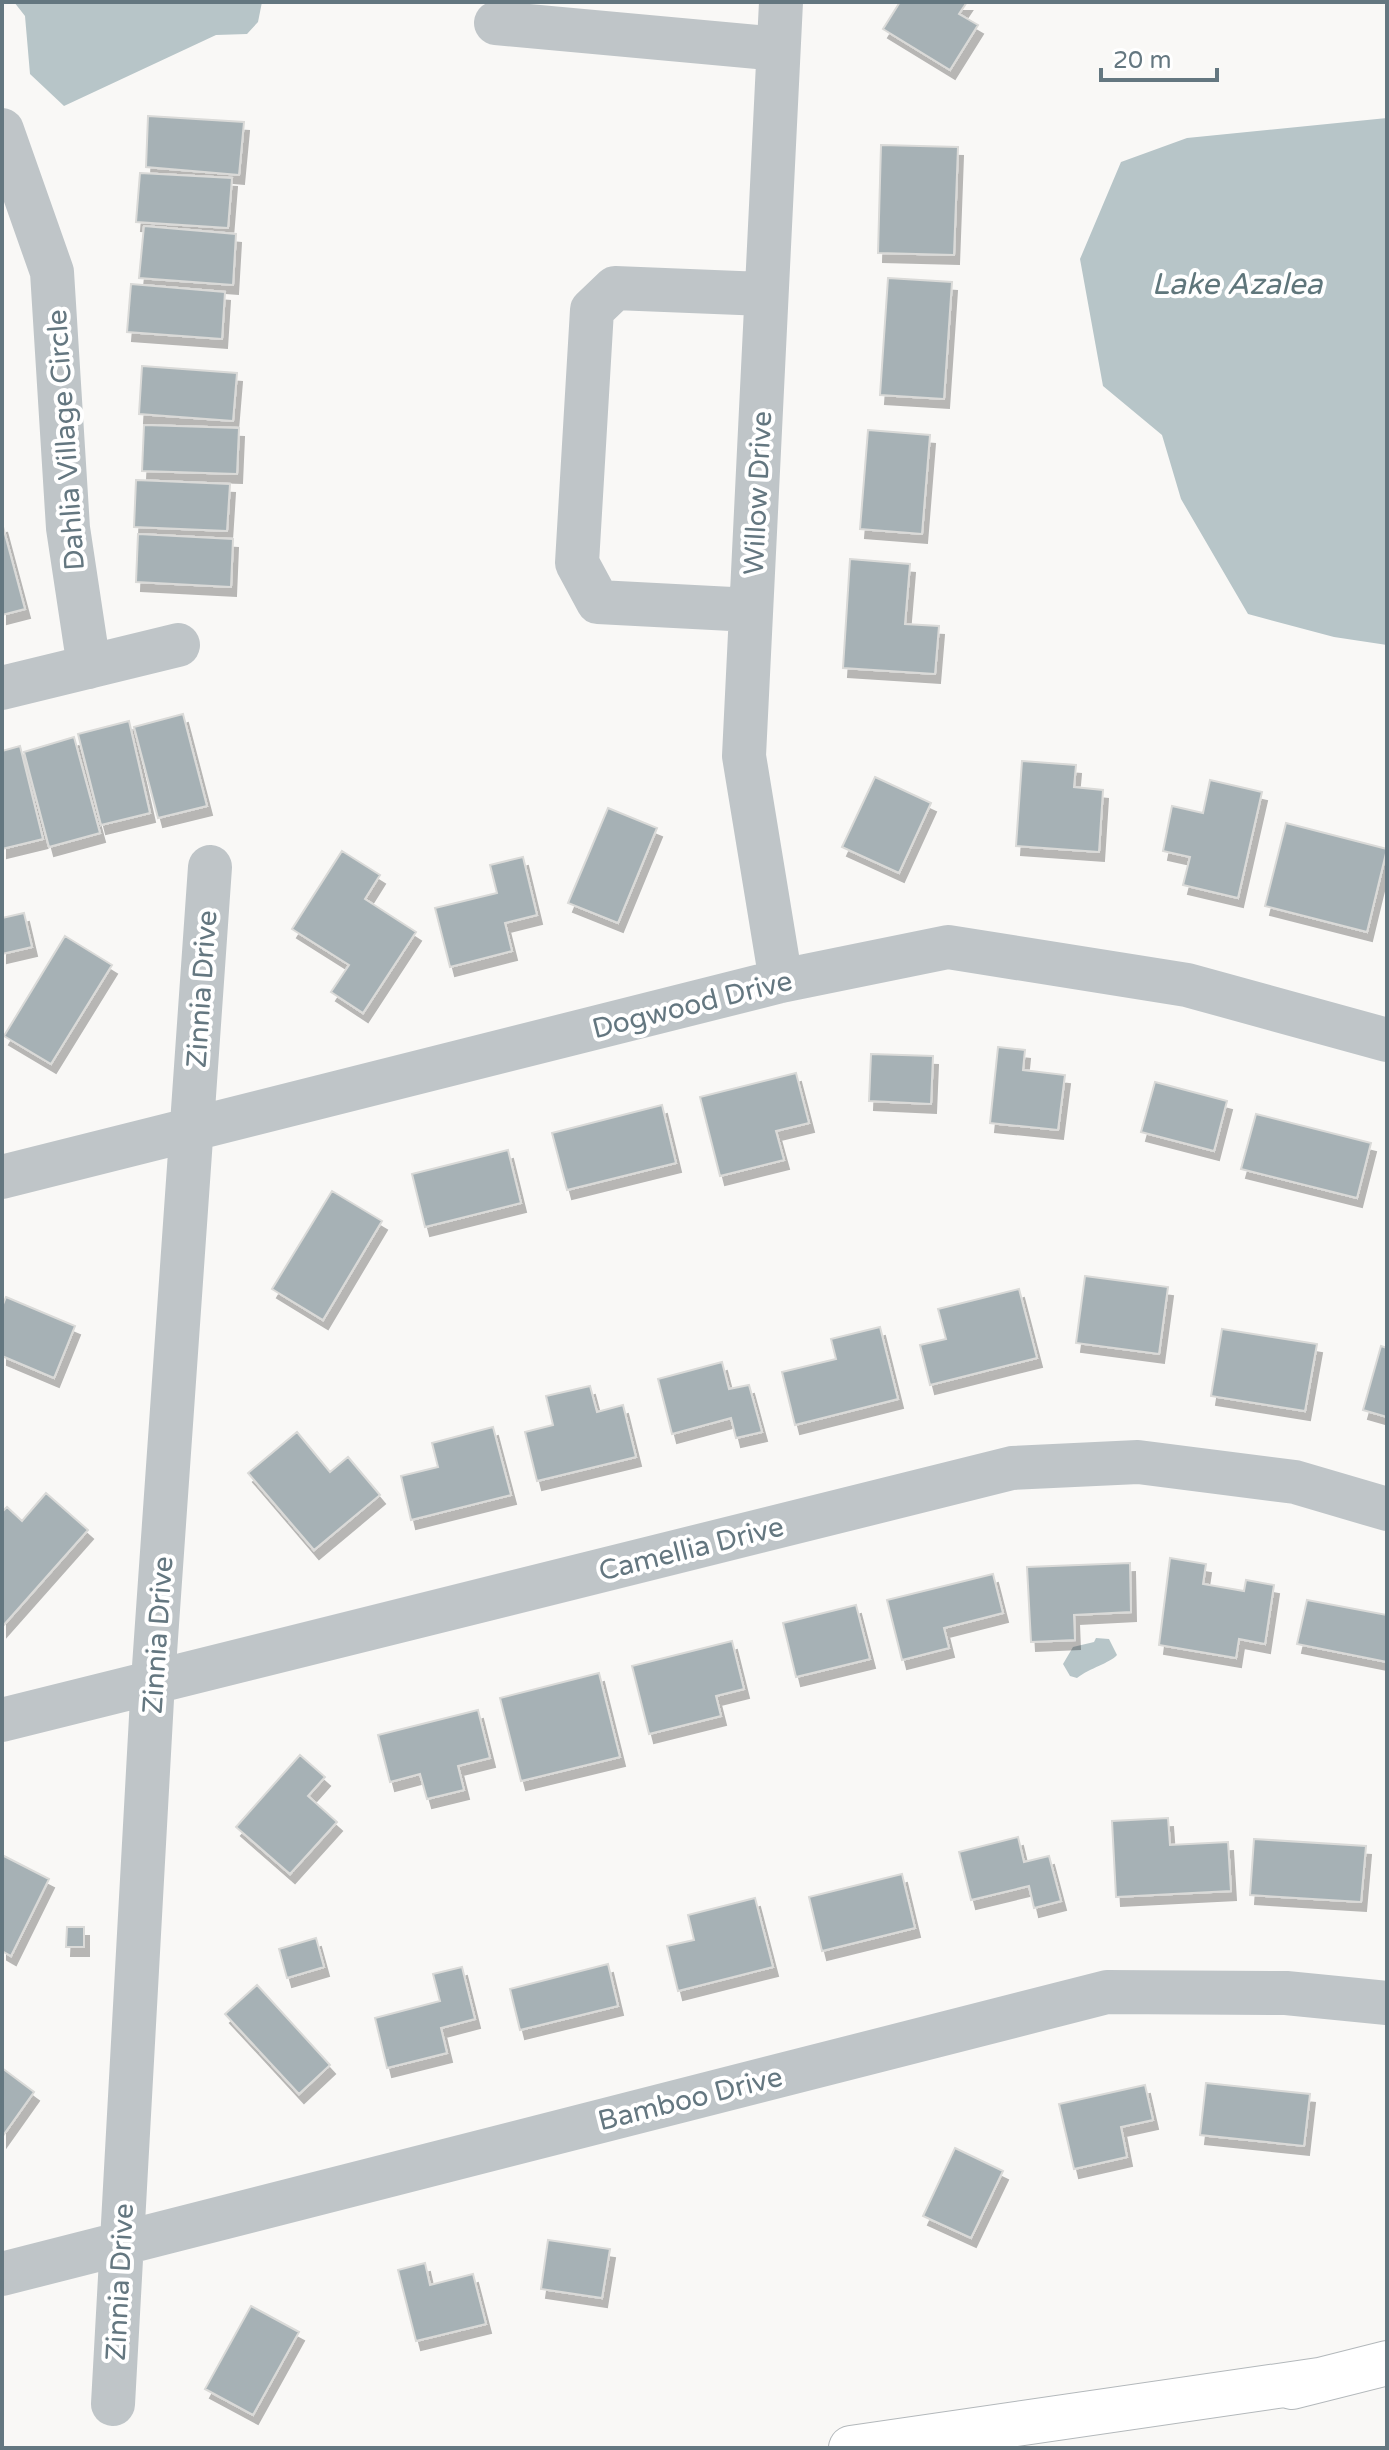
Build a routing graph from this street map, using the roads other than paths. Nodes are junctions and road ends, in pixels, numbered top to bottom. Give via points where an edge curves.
1 (781, 2) edge
2 (496, 23) dead end
3 (778, 49) junction
4 (2, 130) edge
5 (766, 294) junction
6 (751, 610) junction
7 (178, 645) dead end
8 (89, 667) junction
9 (2, 688) edge
10 (210, 867) dead end
11 (781, 981) junction
12 (1387, 1040) edge
13 (191, 1128) junction
14 (2, 1177) edge
15 (1387, 1509) edge
16 (153, 1681) junction
17 (2, 1720) edge
18 (1387, 2003) edge
19 (121, 2245) junction
20 (2, 2274) edge
21 (1387, 2363) edge
22 (1319, 2380) junction
23 (113, 2404) dead end
24 (851, 2448) edge
25 (1054, 2448) edge

1 - 3 street, Willow Drive
2 - 3 street
3 - 5 street, Willow Drive
4 - 8 street, Dahlia Village Circle via 52,272 68,528
5 - 6 street, Willow Drive
5 - 6 street via 615,288 592,310 577,563 598,602
6 - 11 street, Willow Drive via 744,756
7 - 8 street
8 - 9 street
10 - 13 street, Zinnia Drive
11 - 12 street, Dogwood Drive via 948,947 1187,985
11 - 13 street, Dogwood Drive
13 - 14 street, Dogwood Drive
13 - 16 street, Zinnia Drive
15 - 16 street, Camellia Drive via 1295,1482 1138,1462 1012,1468
16 - 17 street, Camellia Drive
16 - 19 street, Zinnia Drive
18 - 19 street, Bamboo Drive via 1286,1993 1107,1992
19 - 20 street, Bamboo Drive
19 - 23 street, Zinnia Drive
21 - 22 highway
22 - 24 highway
22 - 25 highway

